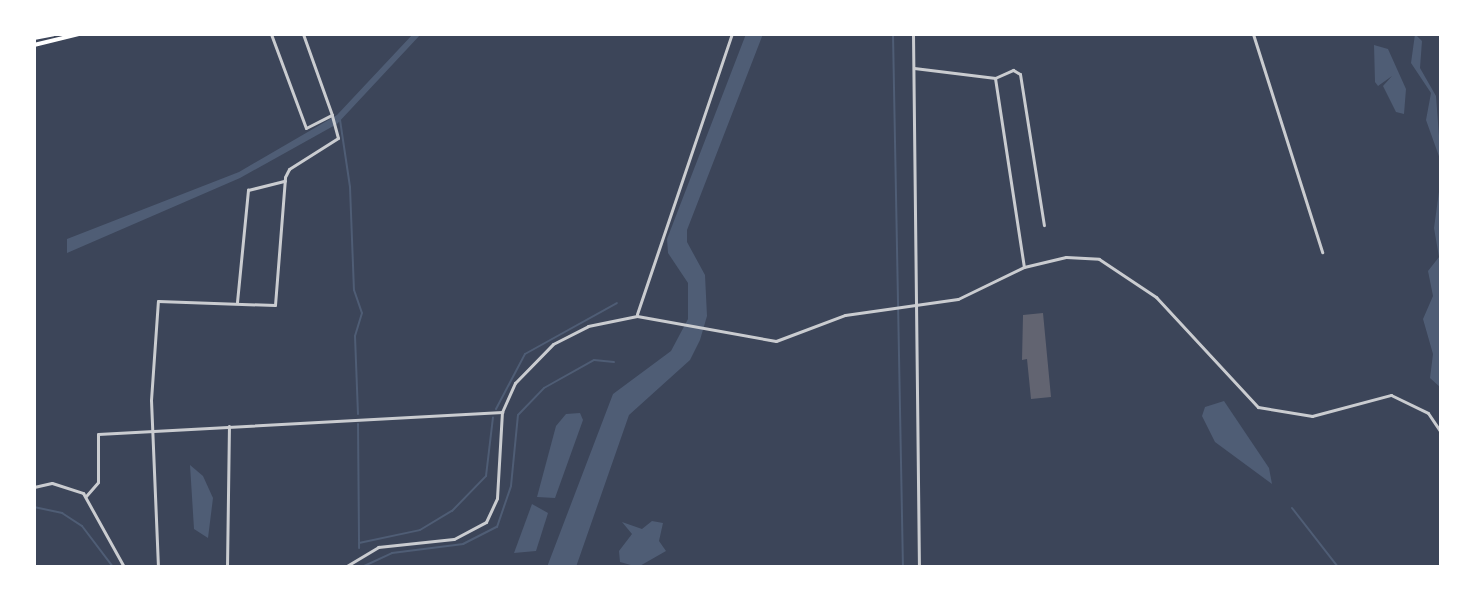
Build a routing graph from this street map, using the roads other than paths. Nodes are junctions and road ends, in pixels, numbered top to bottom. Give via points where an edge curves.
1 (54, 34) edge
2 (79, 34) edge
3 (271, 34) edge
4 (303, 34) edge
5 (732, 34) edge
6 (913, 34) edge
7 (1253, 34) edge
8 (34, 38) edge
9 (34, 45) edge
10 (914, 68) junction
11 (995, 78) junction
12 (332, 115) junction
13 (285, 181) junction
14 (1044, 225) dead end
15 (1322, 252) dead end
16 (1024, 267) junction
17 (237, 302) junction
18 (917, 307) junction
19 (637, 316) junction
20 (502, 412) junction
21 (229, 426) junction
22 (154, 430) junction
23 (1441, 432) edge
24 (34, 487) edge
25 (86, 496) junction
26 (124, 567) edge
27 (158, 567) edge
28 (227, 567) edge
29 (345, 567) edge
30 (919, 567) edge

1 - 8 main road
2 - 9 main road
3 - 12 street via 303,127
4 - 12 street
5 - 19 street
6 - 10 street
7 - 15 street
10 - 11 street
10 - 18 street
11 - 14 street via 1013,70 1020,74
11 - 16 street
12 - 13 street via 338,138 289,169
13 - 17 street via 248,190
13 - 17 street via 275,305
16 - 18 street via 991,287
16 - 23 street via 1090,256 1112,265 1156,297 1238,387 1273,413 1312,416 1391,395 1428,413
17 - 22 street via 159,298 151,400
18 - 19 street via 827,320 776,341
18 - 30 street
19 - 20 street via 608,318 553,344 526,369
20 - 21 street
20 - 29 street via 497,498 486,522 454,539 378,547
21 - 22 street
21 - 28 street
22 - 25 street via 98,434 98,482
22 - 27 street
24 - 25 street via 70,485
25 - 26 street

